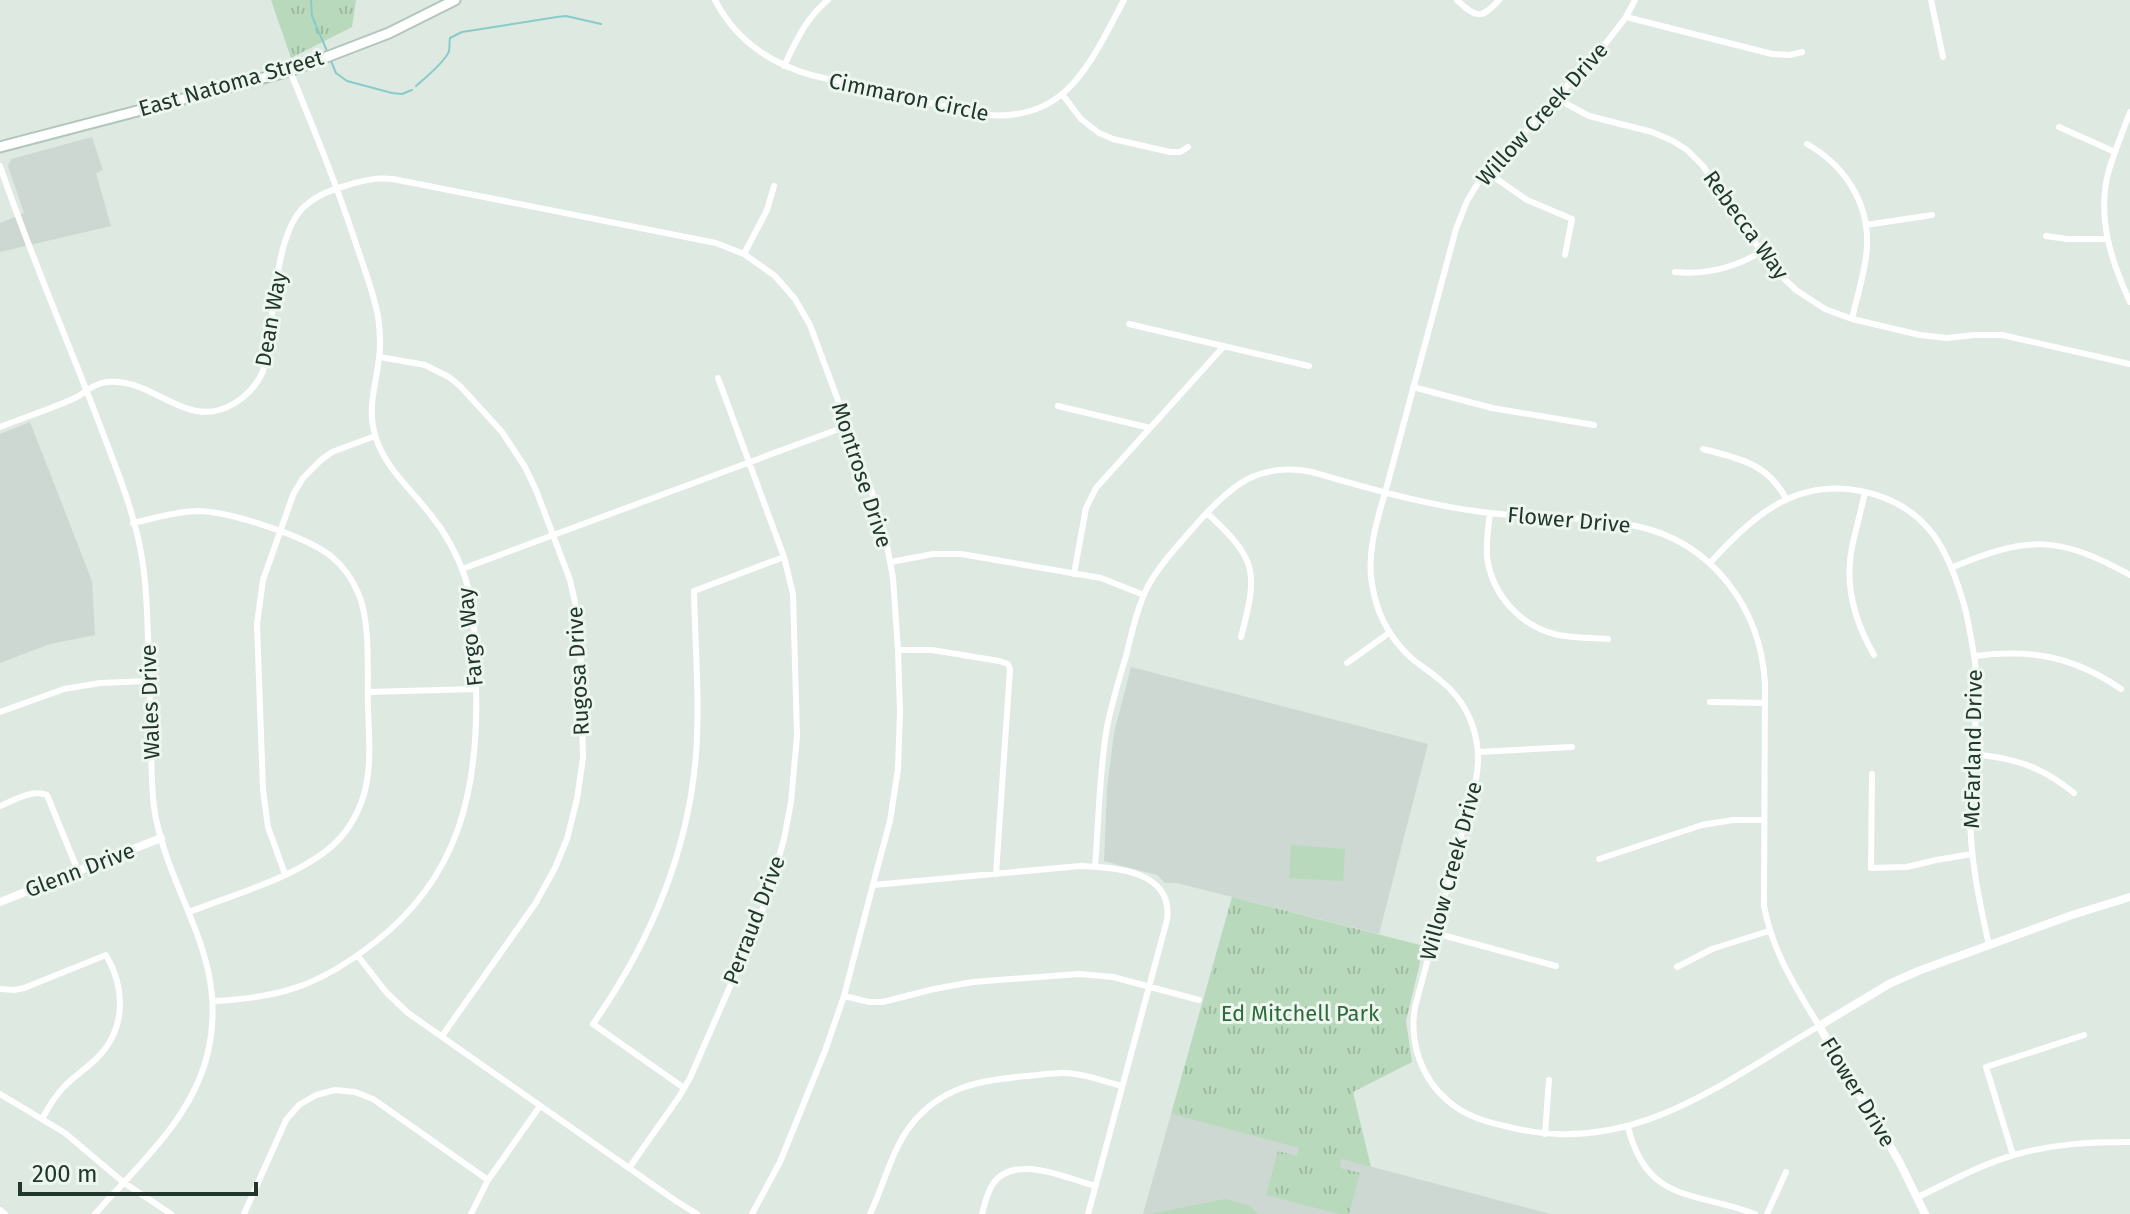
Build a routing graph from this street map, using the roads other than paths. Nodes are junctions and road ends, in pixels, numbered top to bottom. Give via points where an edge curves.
1 (455, 0) edge
2 (715, 0) edge
3 (828, 0) edge
4 (1124, 0) edge
5 (1457, 0) edge
6 (1499, 0) edge
7 (1635, 0) edge
8 (1931, 0) edge
9 (1626, 17) junction
10 (1802, 52) dead end
11 (1943, 57) dead end
12 (784, 66) junction
13 (290, 71) junction
14 (1062, 94) junction
15 (1557, 96) junction
16 (2130, 112) edge
17 (2059, 127) dead end
18 (1807, 144) dead end
19 (0, 147) edge
20 (1188, 147) dead end
21 (2115, 152) junction
22 (0, 166) edge
23 (1487, 172) junction
24 (774, 186) dead end
25 (337, 189) junction
26 (1932, 215) dead end
27 (1866, 225) junction
28 (2046, 236) dead end
29 (2107, 239) junction
30 (1761, 252) junction
31 (744, 254) junction
32 (1565, 255) dead end
33 (1675, 272) dead end
34 (2130, 277) edge
35 (2120, 281) junction
36 (2130, 302) edge
37 (1852, 319) junction
38 (1129, 324) dead end
39 (1224, 346) junction
40 (380, 357) junction
41 (2130, 364) edge
42 (1309, 366) dead end
43 (718, 378) dead end
44 (1413, 387) junction
45 (86, 390) junction
46 (1058, 406) dead end
47 (1594, 425) dead end
48 (847, 426) junction
49 (0, 427) edge
50 (1150, 428) junction
51 (375, 436) junction
52 (1703, 449) dead end
53 (749, 462) junction
54 (1865, 492) junction
55 (1385, 493) junction
56 (1786, 499) junction
57 (1207, 513) junction
58 (1490, 513) junction
59 (133, 523) junction
60 (280, 532) junction
61 (553, 535) junction
62 (784, 557) junction
63 (891, 562) junction
64 (1710, 563) junction
65 (1953, 567) junction
66 (462, 569) junction
67 (1074, 574) junction
68 (2130, 575) edge
69 (1144, 595) junction
70 (1389, 633) junction
71 (1241, 637) dead end
72 (1608, 639) dead end
73 (898, 650) junction
74 (1874, 655) dead end
75 (1975, 656) junction
76 (1347, 663) dead end
77 (149, 681) junction
78 (476, 689) junction
79 (2121, 689) dead end
80 (368, 692) junction
81 (1710, 702) dead end
82 (1765, 703) junction
83 (0, 712) edge
84 (1572, 747) dead end
85 (1478, 752) junction
86 (1973, 754) junction
87 (1872, 774) dead end
88 (2074, 793) dead end
89 (0, 806) edge
90 (1763, 820) junction
91 (161, 838) junction
92 (1972, 854) junction
93 (1599, 859) dead end
94 (1095, 866) junction
95 (78, 871) junction
96 (285, 874) junction
97 (996, 874) junction
98 (873, 885) junction
99 (2130, 897) edge
100 (0, 902) edge
101 (189, 912) junction
102 (1769, 931) junction
103 (1435, 933) junction
104 (1989, 945) junction
105 (358, 956) junction
106 (1556, 966) dead end
107 (1677, 967) dead end
108 (1149, 986) junction
109 (0, 989) edge
110 (844, 996) junction
111 (1199, 1000) dead end
112 (213, 1001) junction
113 (1819, 1026) junction
114 (2084, 1035) dead end
115 (442, 1036) junction
116 (1549, 1080) dead end
117 (1122, 1086) junction
118 (684, 1088) junction
119 (0, 1094) edge
120 (540, 1106) junction
121 (42, 1119) junction
122 (1628, 1127) junction
123 (1545, 1134) junction
124 (2130, 1142) edge
125 (2013, 1155) junction
126 (629, 1168) junction
127 (1786, 1172) dead end
128 (488, 1180) junction
129 (123, 1182) junction
130 (1095, 1186) junction
131 (1918, 1197) junction
132 (0, 1210) edge
133 (5, 1214) edge
134 (95, 1214) edge
135 (171, 1214) edge
136 (244, 1214) edge
137 (471, 1214) edge
138 (697, 1214) edge
139 (752, 1214) edge
140 (870, 1214) edge
141 (982, 1214) edge
142 (1088, 1214) edge
143 (1755, 1214) edge
144 (1767, 1214) edge
145 (1925, 1214) edge

1 - 13 main road, East Natoma Street
2 - 12 street, Cimmaron Circle via 740,35
3 - 12 street via 802,27
4 - 14 street, Cimmaron Circle via 1087,69
5 - 6 street via 1479,15
7 - 9 street, Willow Creek Drive
8 - 11 street
9 - 10 street via 1772,54
9 - 15 street, Willow Creek Drive
12 - 14 street, Cimmaron Circle via 989,116 1023,113
13 - 19 main road, East Natoma Street
13 - 25 street, Fargo Way
14 - 20 street via 1087,124 1106,136 1170,152
15 - 23 street, Willow Creek Drive
15 - 30 street, Rebecca Way via 1589,116 1652,132 1687,150
16 - 21 street
17 - 21 street
18 - 27 street via 1844,173
21 - 29 street via 2106,188
22 - 45 street, Wales Drive
23 - 32 street via 1527,200 1572,219
23 - 44 street, Willow Creek Drive via 1461,214
24 - 31 street
25 - 31 street, Montrose Drive via 373,178 393,179 709,241
25 - 40 street, Fargo Way via 377,311
25 - 45 street, Dean Way via 304,207 287,231 263,371 243,398 226,408 200,412 127,383 105,382
26 - 27 street
27 - 37 street via 1866,260
28 - 29 street
29 - 35 street
30 - 33 street via 1725,269
30 - 37 street, Rebecca Way via 1796,290
31 - 48 street, Montrose Drive via 775,276 803,311
34 - 35 street
35 - 36 street
37 - 41 street, Rebecca Way via 1934,338 2002,335
38 - 39 street
39 - 42 street
39 - 50 street
40 - 51 street, Fargo Way via 371,403
40 - 61 street, Rugosa Drive via 425,365 460,386 517,453
43 - 53 street, Perraud Drive
44 - 47 street via 1492,408
44 - 55 street, Willow Creek Drive
45 - 49 street, Dean Way
45 - 59 street, Wales Drive
46 - 50 street
48 - 53 street
48 - 63 street, Montrose Drive
50 - 67 street via 1092,495
51 - 60 street via 332,452 311,468 293,495
51 - 66 street, Fargo Way via 390,466 438,524
52 - 56 street via 1757,466
53 - 61 street
53 - 62 street, Perraud Drive
54 - 56 street, McFarland Drive via 1825,489
54 - 65 street, McFarland Drive via 1913,515 1932,533
54 - 74 street via 1849,579 1858,624
55 - 57 street, Flower Drive via 1312,472 1274,470 1239,483
55 - 58 street, Flower Drive
55 - 70 street, Willow Creek Drive via 1370,571
56 - 64 street, McFarland Drive via 1750,522
57 - 69 street, Flower Drive
57 - 71 street via 1237,542 1248,562 1252,593
58 - 64 street, Flower Drive via 1638,526 1670,537
58 - 72 street via 1489,568 1514,611 1545,631
59 - 60 street via 181,512 211,512
59 - 77 street, Wales Drive via 144,575
60 - 80 street via 322,549 353,582 365,619
60 - 96 street via 263,580 257,624 264,809
61 - 66 street
61 - 115 street, Rugosa Drive via 573,591 580,632 583,737 577,799 567,839 545,886
62 - 118 street, Perraud Drive via 793,594 796,703 788,814 759,920
62 - 118 street via 694,591 697,733 683,832 647,934 593,1024
63 - 67 street via 950,553
63 - 73 street, Montrose Drive
64 - 82 street, Flower Drive via 1733,588 1755,628
65 - 68 street via 2003,548 2047,544 2091,554
65 - 75 street, McFarland Drive
66 - 78 street, Fargo Way via 474,626
67 - 69 street
69 - 94 street, Flower Drive via 1108,725
70 - 76 street
70 - 85 street, Willow Creek Drive via 1458,698 1472,722
73 - 97 street via 932,650 1008,664
73 - 98 street, Montrose Drive via 898,769
75 - 79 street via 2017,653 2054,658
75 - 86 street, McFarland Drive
77 - 83 street via 75,687
77 - 91 street, Wales Drive via 153,797
78 - 80 street
78 - 105 street, Fargo Way via 472,775 453,843 408,913
80 - 96 street via 369,769 362,800 330,848
81 - 82 street
82 - 90 street, Flower Drive
84 - 85 street
85 - 103 street, Willow Creek Drive via 1476,780
86 - 88 street via 2024,763
86 - 92 street, McFarland Drive
87 - 92 street via 1871,868
89 - 95 street via 35,792 47,795
90 - 93 street via 1702,825
90 - 102 street, Flower Drive
91 - 95 street, Glenn Drive
91 - 101 street, Wales Drive
92 - 104 street, McFarland Drive
94 - 97 street
94 - 108 street via 1147,878 1166,898 1167,920
95 - 100 street, Glenn Drive
96 - 101 street
97 - 98 street
98 - 110 street, Montrose Drive
99 - 104 street, Willow Creek Drive
101 - 112 street, Wales Drive via 207,961
102 - 107 street via 1712,949
102 - 113 street, Flower Drive
103 - 106 street
103 - 123 street, Willow Creek Drive via 1414,1014 1416,1048 1425,1074 1442,1096 1470,1116
104 - 113 street, Willow Creek Drive via 1889,984
105 - 112 street, Fargo Way via 288,991
105 - 115 street via 397,1003
108 - 110 street via 1065,974 963,984 883,1002
108 - 111 street
108 - 117 street
109 - 121 street via 20,989 106,955 116,975 120,1008 111,1040 61,1089
110 - 139 street, Montrose Drive via 780,1162
112 - 129 street, Wales Drive via 208,1054 188,1103
113 - 122 street, Willow Creek Drive via 1686,1105
113 - 131 street, Flower Drive
114 - 125 street via 1986,1067
115 - 120 street
116 - 123 street
117 - 130 street
117 - 140 street via 1060,1073 987,1080 952,1091 910,1126
118 - 126 street, Perraud Drive
119 - 121 street
120 - 126 street
120 - 128 street
121 - 129 street
122 - 123 street, Willow Creek Drive
122 - 143 street via 1640,1162 1661,1183
124 - 125 street via 2057,1145
125 - 131 street
126 - 138 street
127 - 144 street
128 - 136 street via 373,1099 335,1090 310,1098 290,1115
128 - 137 street
129 - 134 street, Wales Drive
129 - 135 street
130 - 141 street via 1016,1168 993,1184
130 - 142 street
131 - 145 street, Flower Drive
132 - 133 street

